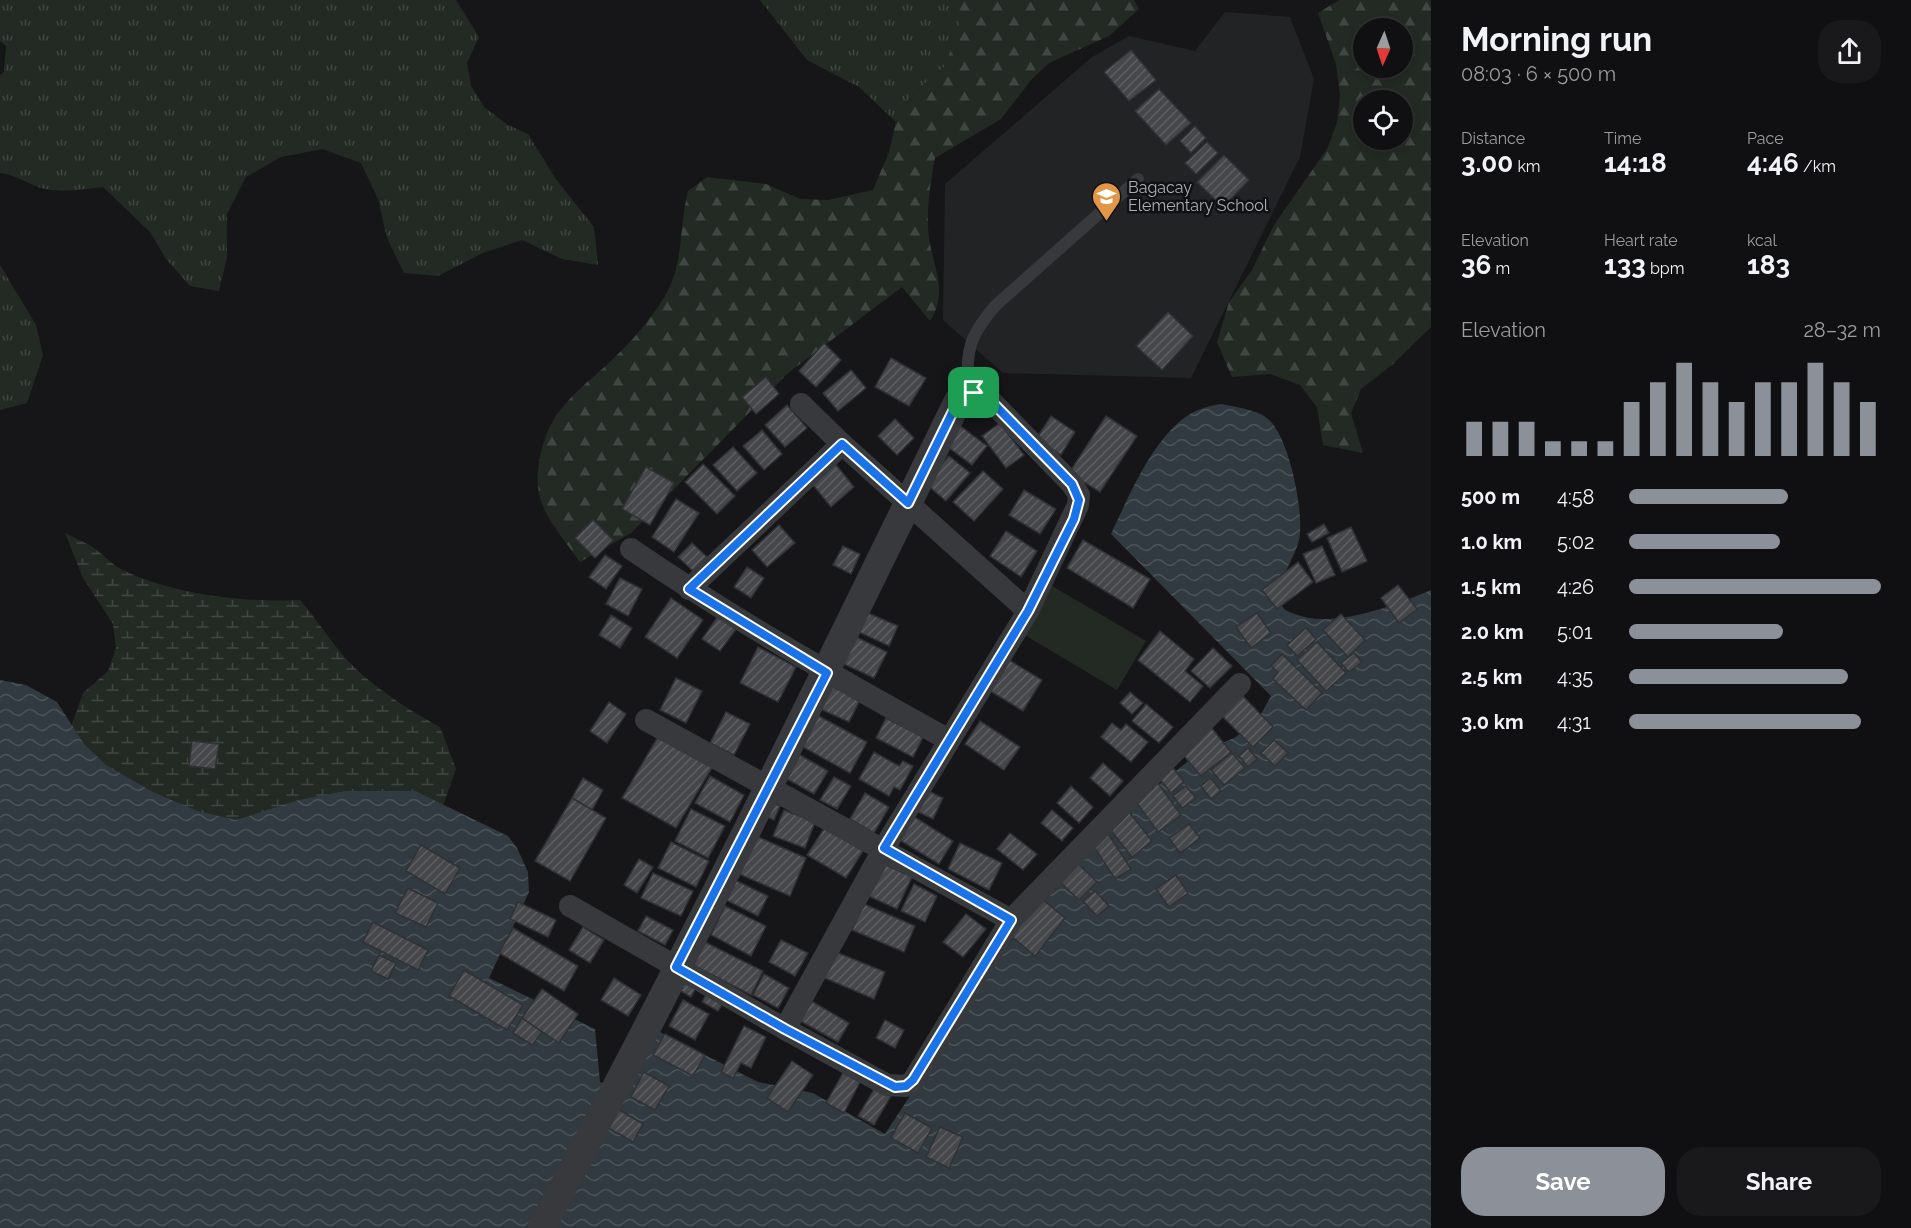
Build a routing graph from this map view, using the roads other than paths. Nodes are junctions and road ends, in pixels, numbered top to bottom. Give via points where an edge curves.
1 (1138, 179) dead end
2 (967, 393) junction
3 (801, 404) dead end
4 (842, 444) junction
5 (908, 503) junction
6 (631, 549) dead end
7 (689, 589) junction
8 (1028, 611) junction
9 (827, 673) junction
10 (1240, 684) dead end
11 (646, 720) dead end
12 (949, 740) junction
13 (768, 788) junction
14 (884, 848) junction
15 (570, 906) dead end
16 (1011, 920) junction
17 (676, 967) junction
18 (785, 1029) junction
19 (541, 1228) edge

1 - 2 lane via 996,305 974,332
2 - 5 street via 958,401
2 - 8 street via 981,394 990,400 1072,484 1078,495 1074,519
3 - 4 street
4 - 5 street
4 - 7 street
5 - 8 street
5 - 9 street
6 - 7 street
7 - 9 street
8 - 12 street
9 - 12 street
9 - 13 street
10 - 16 street
11 - 13 street
12 - 14 street
13 - 14 street
13 - 17 street
14 - 16 street
14 - 18 street
15 - 17 street
16 - 18 street via 906,1086 886,1085
17 - 18 street
17 - 19 street via 616,1090

